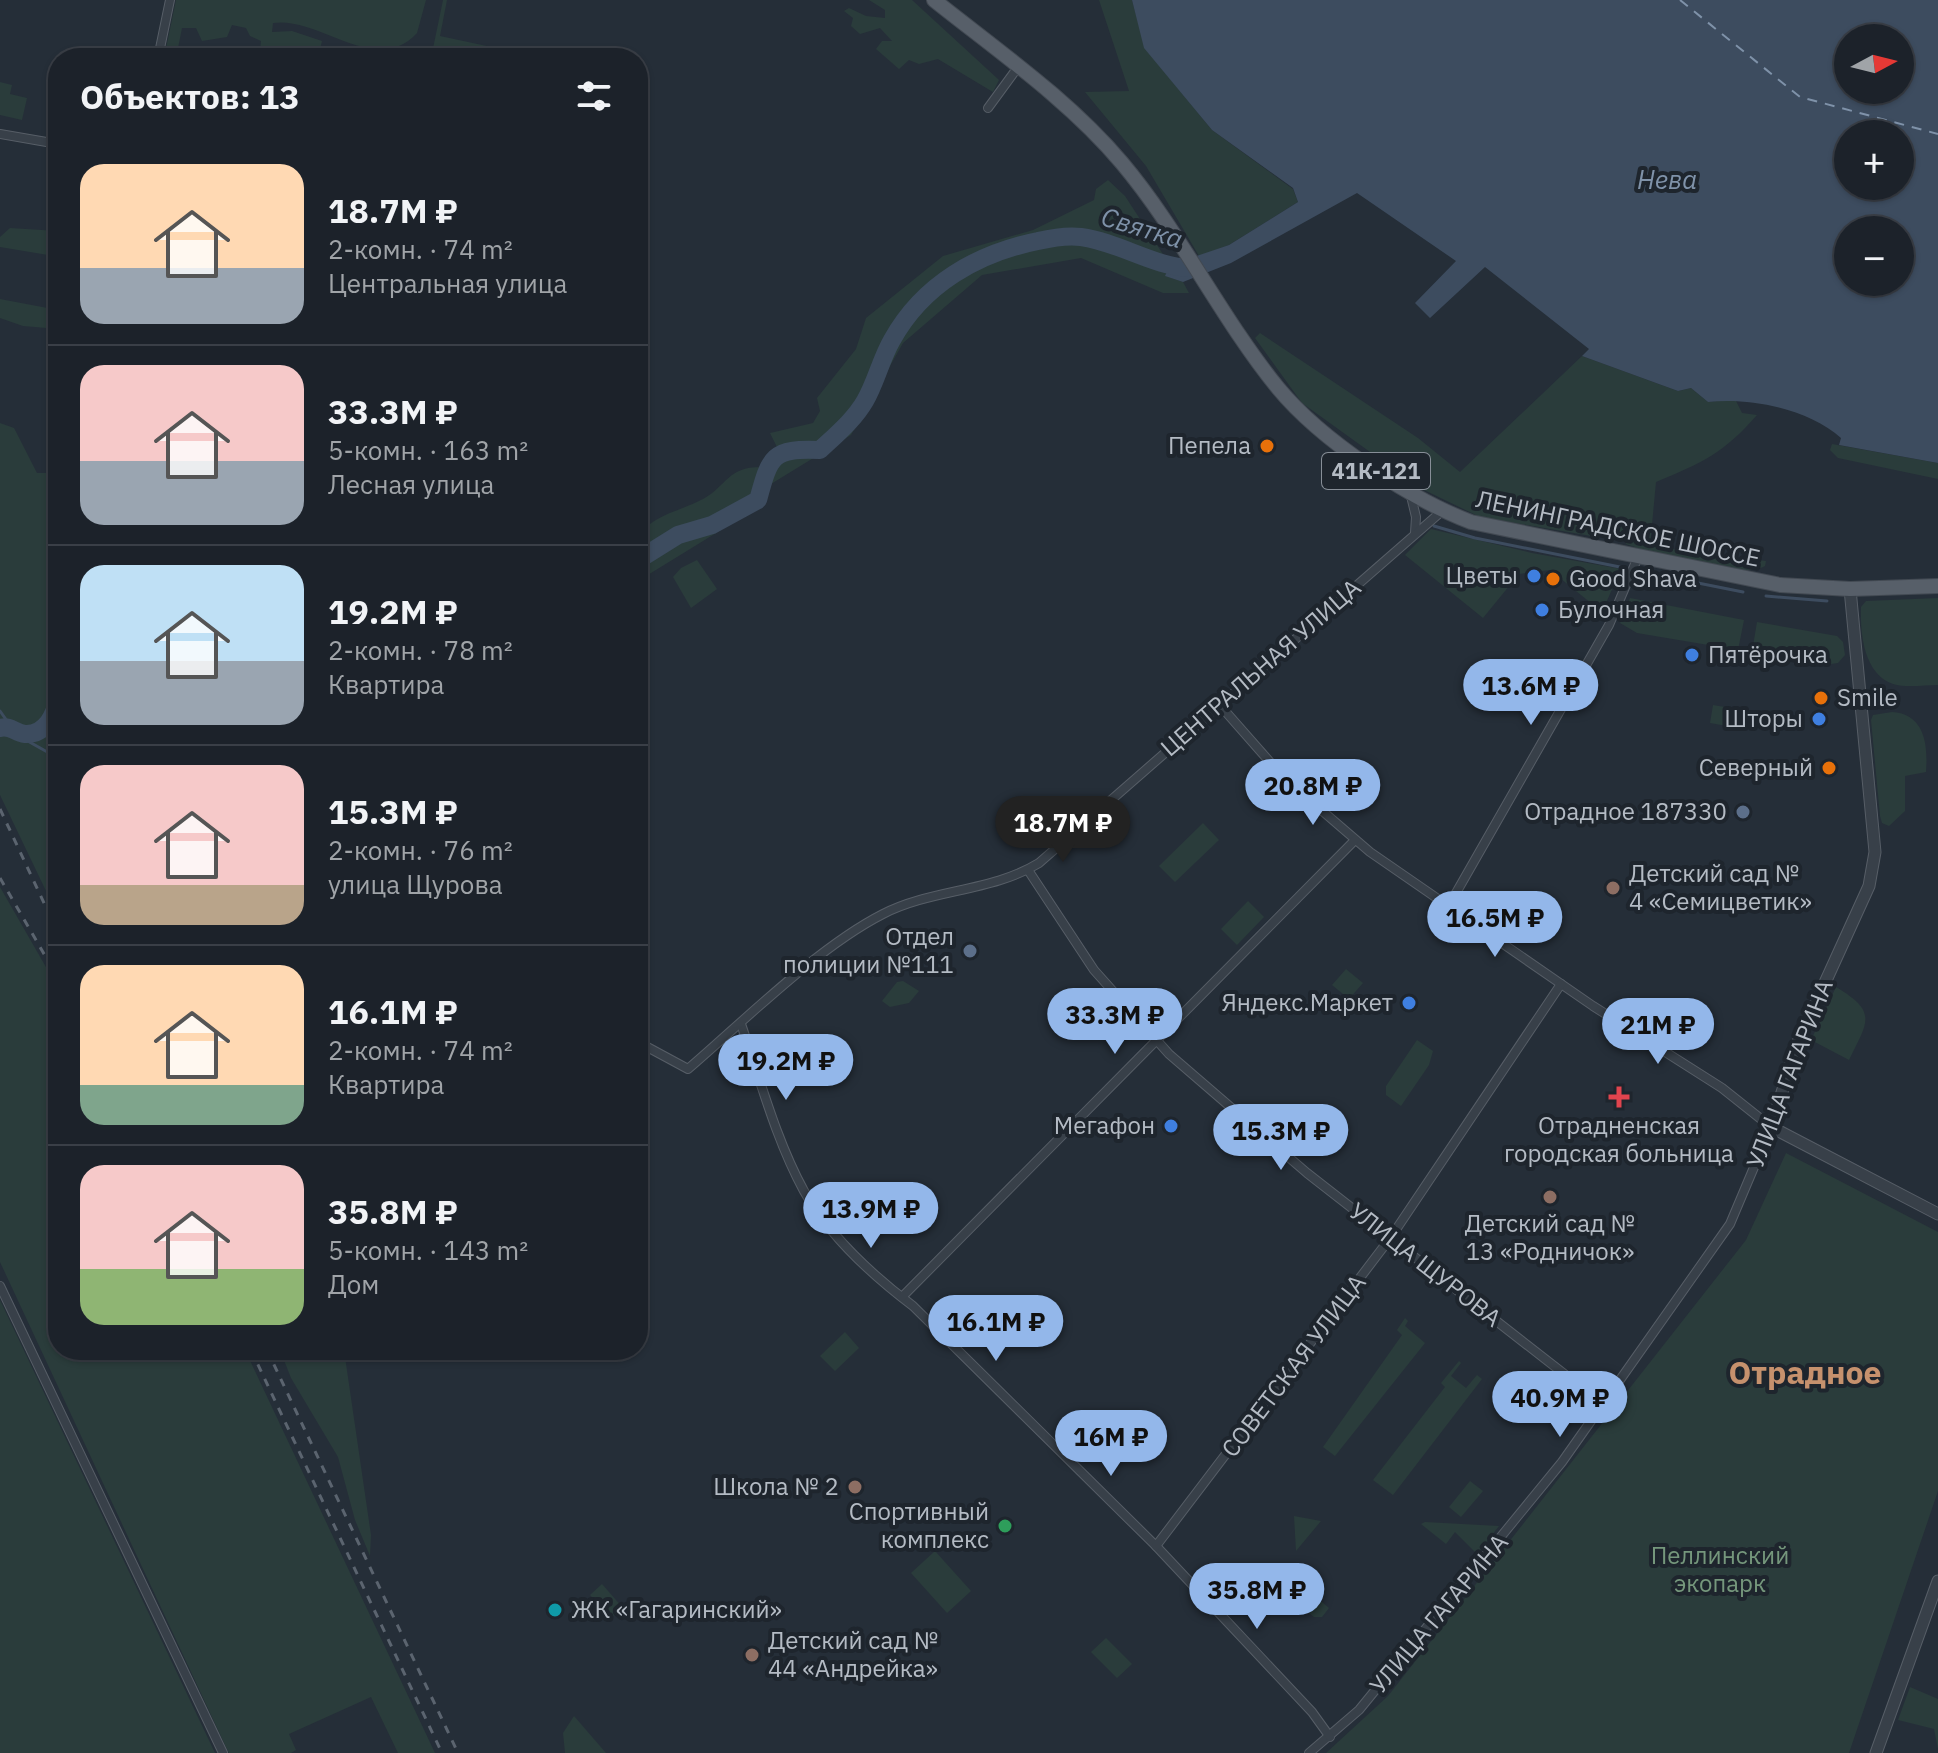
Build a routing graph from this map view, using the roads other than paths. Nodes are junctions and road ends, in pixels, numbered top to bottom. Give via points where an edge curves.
1 (170, 0) edge
2 (934, 0) edge
3 (160, 48) edge
4 (1018, 67) junction
5 (988, 108) dead end
6 (0, 134) edge
7 (48, 142) edge
8 (1408, 491) junction
9 (1442, 511) junction
10 (1415, 534) junction
11 (1638, 557) junction
12 (1938, 586) edge
13 (1850, 589) junction
14 (1218, 703) junction
15 (1355, 840) junction
16 (1028, 870) junction
17 (1448, 907) junction
18 (1561, 984) junction
19 (741, 1024) junction
20 (1156, 1040) junction
21 (648, 1047) edge
22 (1771, 1127) junction
23 (1938, 1214) edge
24 (1391, 1237) junction
25 (0, 1286) edge
26 (902, 1297) junction
27 (1604, 1405) junction
28 (1156, 1546) junction
29 (1938, 1581) edge
30 (1330, 1737) junction
31 (223, 1753) edge
32 (1309, 1753) edge
33 (1876, 1753) edge

1 - 3 street
2 - 4 main road, ЛЕНИНГРАДСКОЕ ШОССЕ / 41К-121
4 - 5 street
4 - 8 main road, ЛЕНИНГРАДСКОЕ ШОССЕ / 41К-121 via 1085,123 1123,165 1297,409
6 - 7 street
8 - 9 main road, ЛЕНИНГРАДСКОЕ ШОССЕ / 41К-121
8 - 10 street via 1416,510
9 - 10 street, ЦЕНТРАЛЬНАЯ УЛИЦА
9 - 11 main road, ЛЕНИНГРАДСКОЕ ШОССЕ / 41К-121 via 1471,522
10 - 14 street, ЦЕНТРАЛЬНАЯ УЛИЦА
11 - 13 main road, ЛЕНИНГРАДСКОЕ ШОССЕ / 41К-121 via 1775,584
11 - 17 street via 1609,625
12 - 13 main road, ЛЕНИНГРАДСКОЕ ШОССЕ / 41К-121
13 - 22 street, УЛИЦА ГАГАРИНА via 1875,852 1869,886 1798,1042
14 - 15 street via 1284,778
14 - 16 street, ЦЕНТРАЛЬНАЯ УЛИЦА
15 - 17 street
15 - 20 street
16 - 19 street, ЦЕНТРАЛЬНАЯ УЛИЦА via 885,912 810,965
16 - 20 street, УЛИЦА ЩУРОВА via 1094,970
17 - 18 street
18 - 22 street via 1722,1088
18 - 24 street, СОВЕТСКАЯ УЛИЦА
19 - 21 street, ЦЕНТРАЛЬНАЯ УЛИЦА via 688,1069
19 - 26 street via 804,1191 872,1276
20 - 24 street, УЛИЦА ЩУРОВА via 1307,1173
20 - 26 street
22 - 23 street
22 - 27 street, УЛИЦА ГАГАРИНА via 1730,1224
24 - 27 street, УЛИЦА ЩУРОВА
24 - 28 street, СОВЕТСКАЯ УЛИЦА
25 - 31 street
26 - 28 street
27 - 30 street, УЛИЦА ГАГАРИНА via 1446,1608
28 - 30 street
29 - 33 street
30 - 32 street, УЛИЦА ГАГАРИНА

